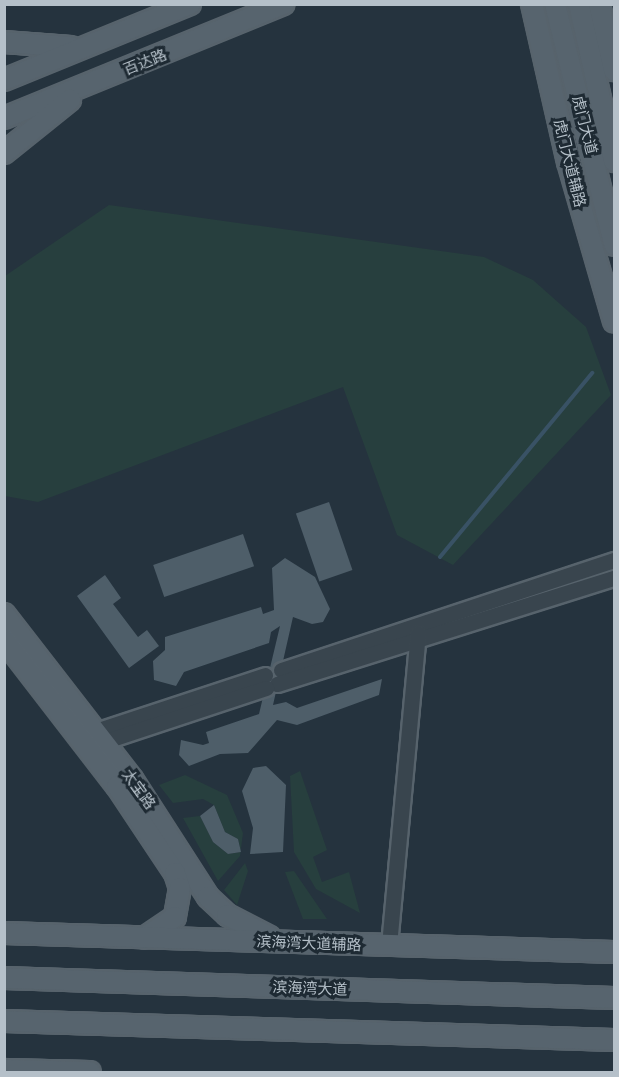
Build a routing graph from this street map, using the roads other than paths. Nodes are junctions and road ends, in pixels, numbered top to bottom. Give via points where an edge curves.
1 (190, 4) edge
2 (284, 4) edge
3 (555, 4) edge
4 (579, 4) edge
5 (598, 4) edge
6 (532, 5) edge
7 (4, 42) edge
8 (92, 45) junction
9 (615, 70) edge
10 (4, 80) edge
11 (100, 80) junction
12 (4, 118) edge
13 (4, 153) edge
14 (615, 161) edge
15 (615, 245) edge
16 (615, 321) edge
17 (615, 560) edge
18 (615, 578) edge
19 (4, 614) edge
20 (418, 632) junction
21 (4, 640) edge
22 (99, 736) junction
23 (4, 933) edge
24 (144, 938) junction
25 (287, 942) junction
26 (389, 945) junction
27 (615, 952) edge
28 (4, 978) edge
29 (615, 998) edge
30 (4, 1021) edge
31 (615, 1040) edge
32 (4, 1070) edge
33 (90, 1072) edge

1 - 8 main road
2 - 11 main road, 百达路
3 - 15 main road, 虎门大道
4 - 14 main road, 虎门大道
5 - 9 main road
6 - 16 main road, 虎门大道辅路 via 568,162
7 - 8 main road via 33,48
8 - 10 main road
11 - 12 main road, 百达路
11 - 13 main road
17 - 20 street
18 - 20 street
19 - 22 main road, 太宝路
20 - 22 street
20 - 26 street
21 - 24 main road, 太宝路 via 117,786 175,873 180,888 175,916
22 - 25 main road, 太宝路 via 208,897 252,930
23 - 24 main road, 滨海湾大道辅路
24 - 25 main road, 滨海湾大道辅路
25 - 26 main road, 滨海湾大道辅路
26 - 27 main road, 滨海湾大道辅路
28 - 29 main road, 滨海湾大道
30 - 31 main road
32 - 33 main road

